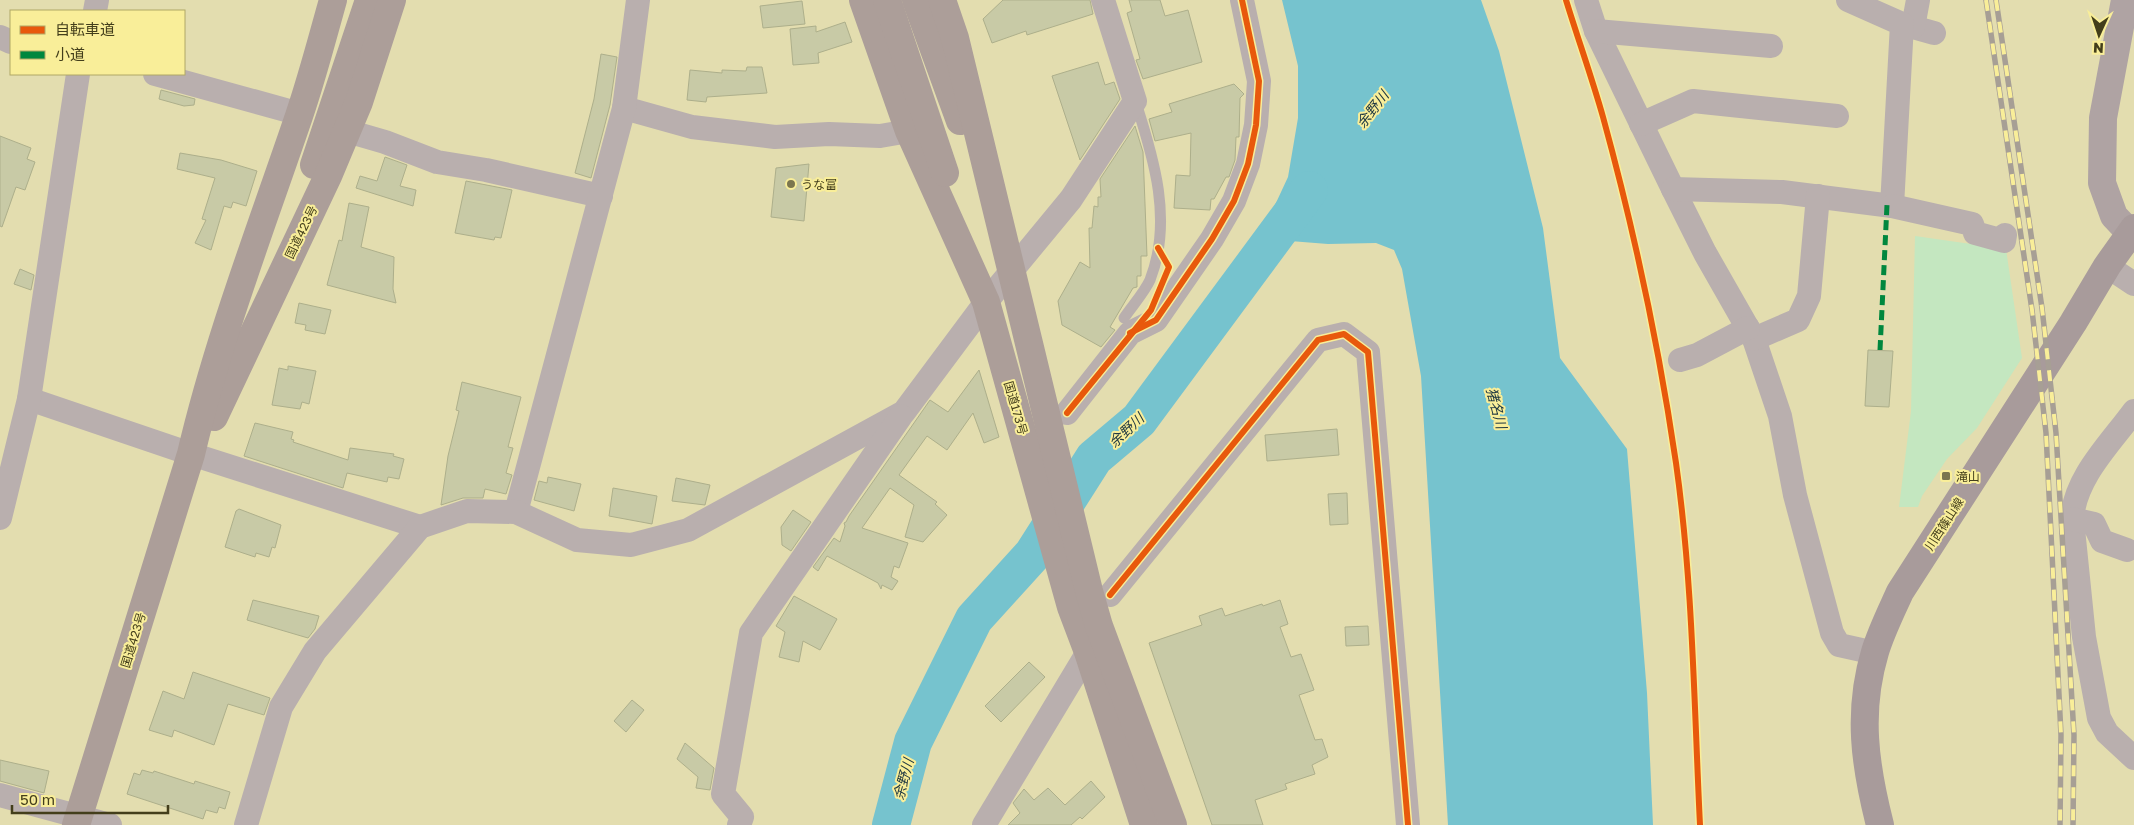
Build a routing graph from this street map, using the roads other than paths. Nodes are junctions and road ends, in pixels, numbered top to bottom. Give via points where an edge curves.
1 (333, 0) edge
2 (352, 0) edge
3 (369, 0) edge
4 (392, 0) edge
5 (638, 0) edge
6 (863, 0) edge
7 (887, 0) edge
8 (916, 0) edge
9 (942, 0) edge
10 (1103, 0) edge
11 (1242, 0) edge
12 (1586, 0) edge
13 (1848, 0) edge
14 (1918, 0) edge
15 (2125, 0) edge
16 (1917, 28) junction
17 (1596, 31) junction
18 (1771, 46) dead end
19 (78, 75) edge
20 (159, 75) edge
21 (1135, 101) junction
22 (624, 108) junction
23 (300, 114) junction
24 (1837, 116) dead end
25 (1641, 124) junction
26 (347, 131) junction
27 (909, 131) junction
28 (1673, 190) junction
29 (601, 196) junction
30 (1818, 196) junction
31 (1892, 206) junction
32 (2132, 231) edge
33 (2005, 235) dead end
34 (1004, 242) junction
35 (2107, 266) junction
36 (1011, 270) junction
37 (281, 274) junction
38 (2134, 284) edge
39 (981, 290) junction
40 (1124, 318) dead end
41 (227, 327) junction
42 (1751, 333) junction
43 (1680, 360) dead end
44 (29, 400) junction
45 (2134, 411) edge
46 (904, 412) junction
47 (1067, 412) dead end
48 (191, 454) junction
49 (516, 512) junction
50 (0, 518) edge
51 (2072, 519) junction
52 (420, 526) junction
53 (2127, 550) dead end
54 (1090, 598) junction
55 (1099, 626) junction
56 (1088, 652) junction
57 (1875, 653) junction
58 (2134, 758) edge
59 (0, 795) edge
60 (78, 820) edge
61 (110, 825) edge
62 (246, 825) edge
63 (739, 825) edge
64 (984, 825) edge
65 (1144, 825) edge
66 (1173, 825) edge
67 (1408, 825) edge
68 (1880, 825) edge

1 - 23 highway, 国道423号
2 - 41 highway via 292,182
3 - 37 highway via 336,105 286,240
4 - 26 highway, 国道423号
5 - 22 street
6 - 27 highway, 国道173号
7 - 39 highway
8 - 34 highway
9 - 34 highway, 国道173号 via 955,38
10 - 21 street
11 - 47 street via 1259,81 1256,125 1248,164 1234,201 1156,320 1130,333
12 - 17 street
13 - 16 street
14 - 16 street
15 - 32 street via 2103,118 2102,183 2114,216
16 - 31 street
17 - 18 street
17 - 25 street
19 - 44 street
20 - 23 street
21 - 36 street via 1071,198
21 - 40 lane via 1150,146 1161,199 1158,248 1149,281
22 - 27 street via 692,127 775,137 880,136
22 - 29 street
23 - 41 highway, 国道423号
24 - 25 street via 1693,101
25 - 28 street
26 - 29 street via 437,162
26 - 37 highway, 国道423号
27 - 39 highway, 国道173号
28 - 30 street via 1782,192
28 - 42 street
29 - 49 street
30 - 31 street
30 - 42 street via 1809,296 1798,320
31 - 33 street via 1972,224 1975,233 2004,241
32 - 35 main road, 川西篠山線
34 - 36 highway, 国道173号
35 - 38 street
35 - 57 main road, 川西篠山線 via 1900,592
36 - 39 street
36 - 54 highway, 国道173号
37 - 48 highway, 国道423号 via 207,432
39 - 46 street
39 - 54 highway, 国道173号 via 1033,469
41 - 48 highway, 国道423号 via 200,413
42 - 43 street
42 - 57 street via 1780,416 1795,495 1832,633 1839,645
44 - 48 street
44 - 50 street
45 - 51 street via 2081,484 2073,501
46 - 49 street via 688,530 631,545 577,540
46 - 63 street via 751,633 723,794 742,817
48 - 52 street
48 - 60 highway, 国道423号
49 - 52 street via 467,511
51 - 53 street via 2094,524 2102,541
51 - 58 street via 2084,637 2099,718 2107,733
52 - 62 street via 315,650 280,707
54 - 55 highway, 国道173号
54 - 56 highway, 国道173号
54 - 67 street via 1318,340 1344,334 1368,352
55 - 56 street
55 - 66 highway, 国道173号
56 - 64 street
56 - 65 highway, 国道173号
57 - 68 main road, 川西篠山線 via 1866,704 1864,741 1868,776
59 - 60 street
60 - 61 street

